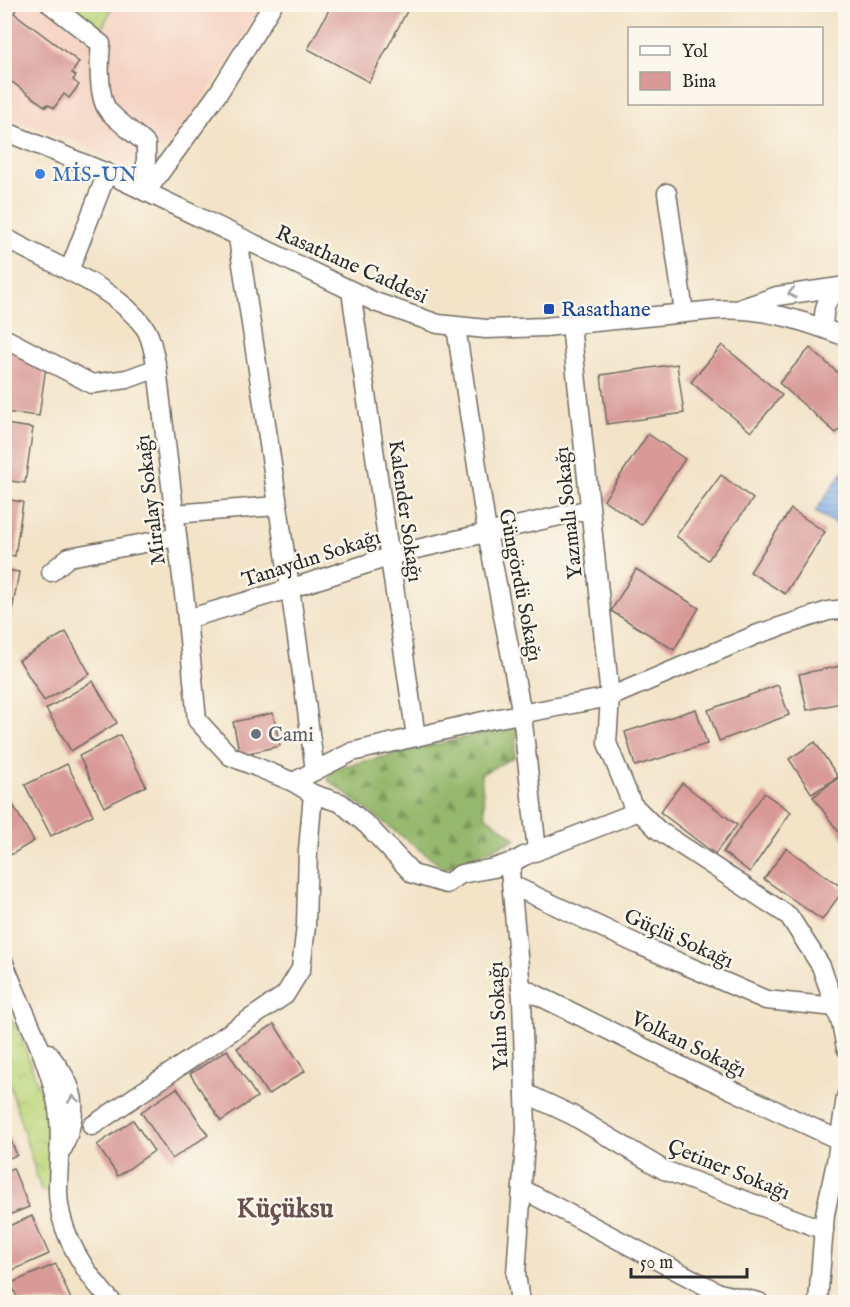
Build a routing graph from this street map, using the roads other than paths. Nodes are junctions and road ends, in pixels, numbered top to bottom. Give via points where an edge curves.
1 (50, 4) edge
2 (273, 4) edge
3 (4, 131) edge
4 (107, 173) junction
5 (146, 192) junction
6 (667, 193) dead end
7 (4, 237) edge
8 (238, 238) junction
9 (69, 271) junction
10 (845, 286) edge
11 (351, 291) junction
12 (741, 309) junction
13 (684, 313) junction
14 (571, 325) junction
15 (456, 327) junction
16 (823, 328) junction
17 (846, 337) edge
18 (4, 338) edge
19 (157, 368) junction
20 (277, 507) junction
21 (590, 509) junction
22 (174, 514) junction
23 (487, 532) junction
24 (177, 537) junction
25 (390, 556) junction
26 (51, 572) dead end
27 (292, 588) junction
28 (846, 609) edge
29 (187, 619) junction
30 (610, 697) junction
31 (522, 714) junction
32 (416, 737) junction
33 (315, 771) junction
34 (292, 782) junction
35 (313, 794) junction
36 (639, 811) junction
37 (537, 851) junction
38 (515, 861) junction
39 (512, 885) junction
40 (4, 963) edge
41 (521, 987) junction
42 (836, 1007) junction
43 (846, 1048) edge
44 (525, 1094) junction
45 (846, 1097) edge
46 (93, 1126) dead end
47 (839, 1140) junction
48 (522, 1189) junction
49 (824, 1230) junction
50 (523, 1301) edge
51 (112, 1302) edge
52 (759, 1302) edge
53 (818, 1302) edge

1 - 5 street via 101,44 99,62 107,109 146,144
2 - 5 street via 219,92
3 - 4 street, Rasathane Caddesi
4 - 5 street, Rasathane Caddesi
4 - 9 street
5 - 8 street, Rasathane Caddesi
6 - 13 street
7 - 9 street, Miralay Sokağı
8 - 11 street, Rasathane Caddesi
8 - 20 street
9 - 19 street, Miralay Sokağı via 127,309 147,330
10 -> 12 street via 777,296
10 - 16 street via 826,301
11 - 15 street, Rasathane Caddesi via 418,319
11 - 25 street, Kalender Sokağı
12 - 13 street, Rasathane Caddesi
12 - 16 street, Rasathane Caddesi via 788,316
13 - 14 street, Rasathane Caddesi
14 - 15 street, Rasathane Caddesi
14 - 21 street, Yazmalı Sokağı
15 - 23 street, Güngördü Sokağı
16 - 17 street, Rasathane Caddesi
18 - 19 street via 92,384 127,380
19 - 22 street, Miralay Sokağı
20 - 22 street
20 - 27 street
21 - 23 street, Tanaydın Sokağı
21 - 30 street, Yazmalı Sokağı
22 - 24 street, Miralay Sokağı
23 - 25 street, Tanaydın Sokağı
23 - 31 street, Güngördü Sokağı
24 - 26 street via 69,557
24 - 29 street, Miralay Sokağı
25 - 27 street, Tanaydın Sokağı
25 - 32 street, Kalender Sokağı
27 - 29 street, Tanaydın Sokağı
27 - 33 street
28 - 30 street via 758,634
29 - 34 street, Miralay Sokağı via 197,720 230,756
30 - 31 street
30 - 36 street, Yazmalı Sokağı via 607,743 632,804
31 - 32 street
31 - 37 street, Güngördü Sokağı
32 - 33 street via 352,752
33 - 34 street
34 - 35 street, Miralay Sokağı
35 - 38 street, Miralay Sokağı via 341,803 413,874 446,884 461,874
35 - 46 street via 301,969 285,995
36 - 37 street
36 - 42 street, Yazmalı Sokağı via 658,830 789,916 822,966
37 - 38 street
38 - 39 street, Yalın Sokağı via 510,871
39 - 41 street, Yalın Sokağı
39 - 42 street, Güçlü Sokağı via 766,1000
40 - 51 street via 39,1042 68,1080 74,1101 73,1121 60,1155 59,1203 66,1230 82,1262
41 - 44 street, Yalın Sokağı
41 - 47 street, Volkan Sokağı
42 - 43 street, Yazmalı Sokağı
44 - 48 street, Yalın Sokağı
44 - 49 street, Çetiner Sokağı via 572,1115 664,1170
45 - 47 street
47 - 49 street
48 - 50 street, Yalın Sokağı via 516,1274
48 - 52 street via 719,1293
49 - 53 street

